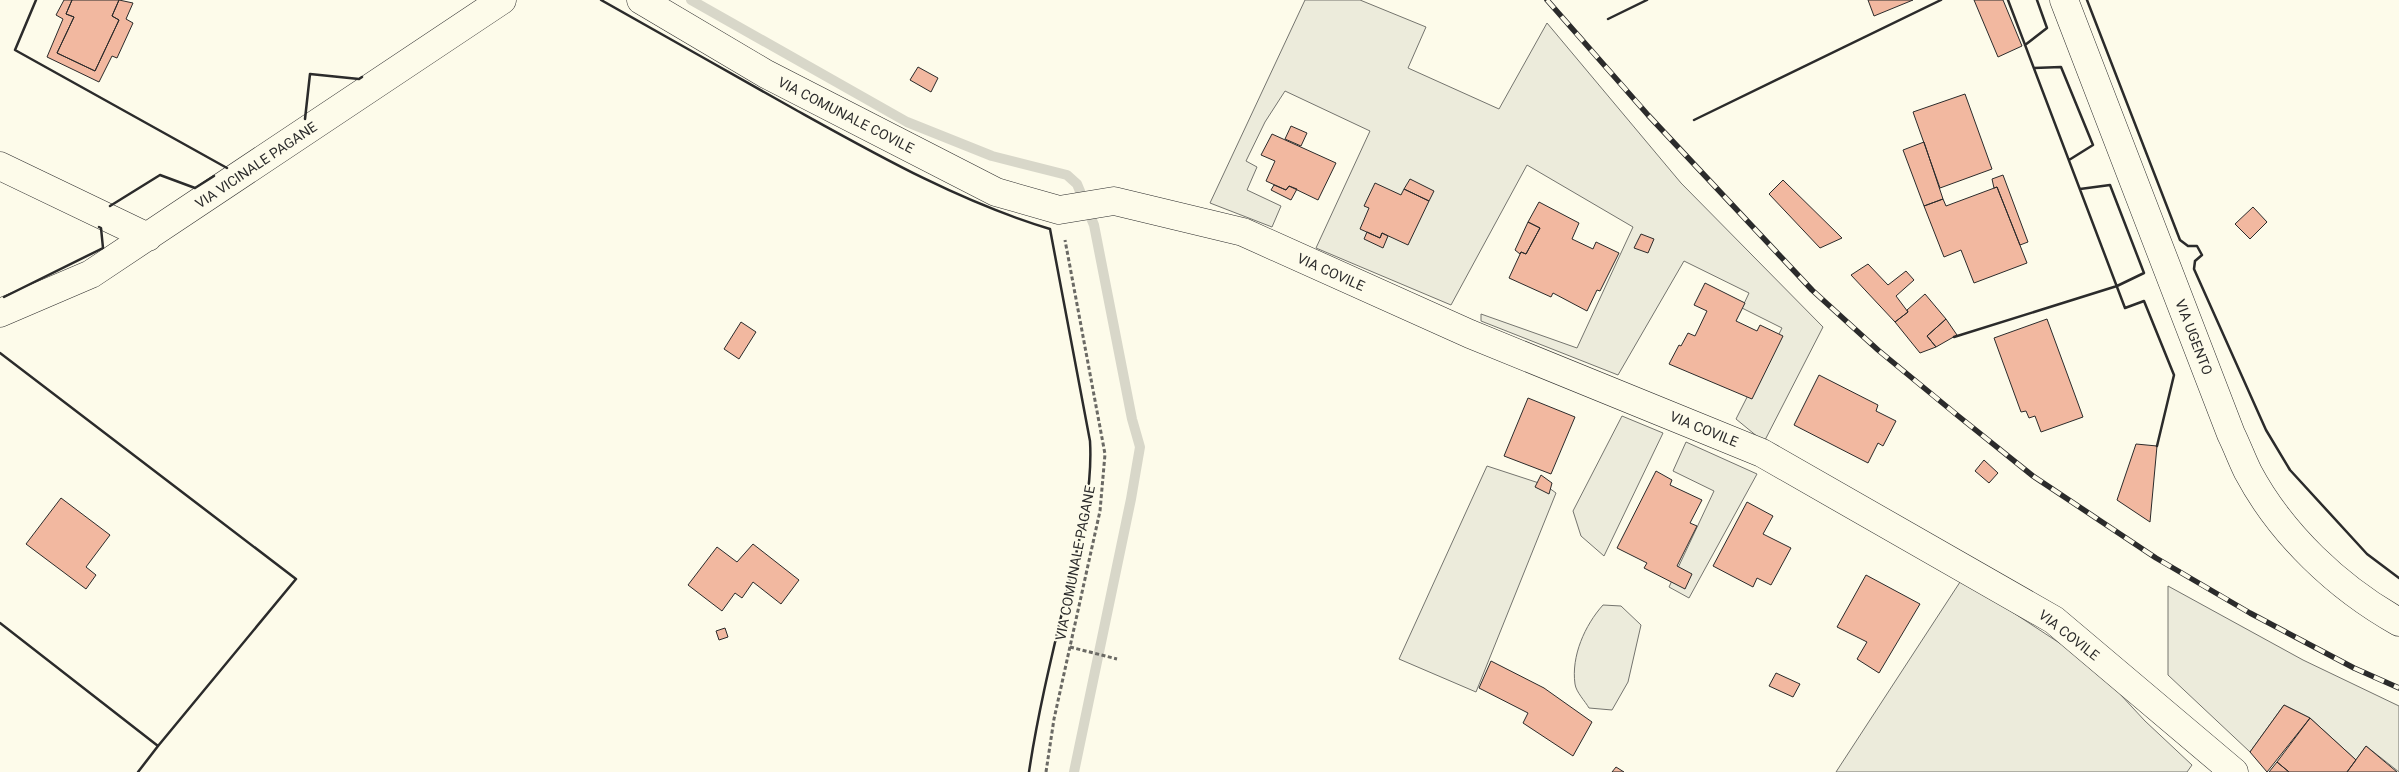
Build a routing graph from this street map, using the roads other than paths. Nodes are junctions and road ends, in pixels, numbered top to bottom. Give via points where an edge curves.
1 (502, 0) edge
2 (641, 0) edge
3 (2064, 0) edge
4 (0, 166) edge
5 (1114, 201) joint
6 (148, 237) junction
7 (0, 313) edge
8 (2399, 622) edge
9 (2234, 772) edge

1 - 6 street, VIA VICINALE PAGANE
2 - 5 street, VIA COMUNALE COVILE via 766,74 996,192 1059,210
3 - 8 street, VIA UGENTO via 2248,473 2305,548 2370,606
4 - 6 street
5 - 9 street, VIA COVILE via 1243,232 1470,334 1762,453 2054,620
6 - 7 street, VIA VICINALE PAGANE via 91,274

